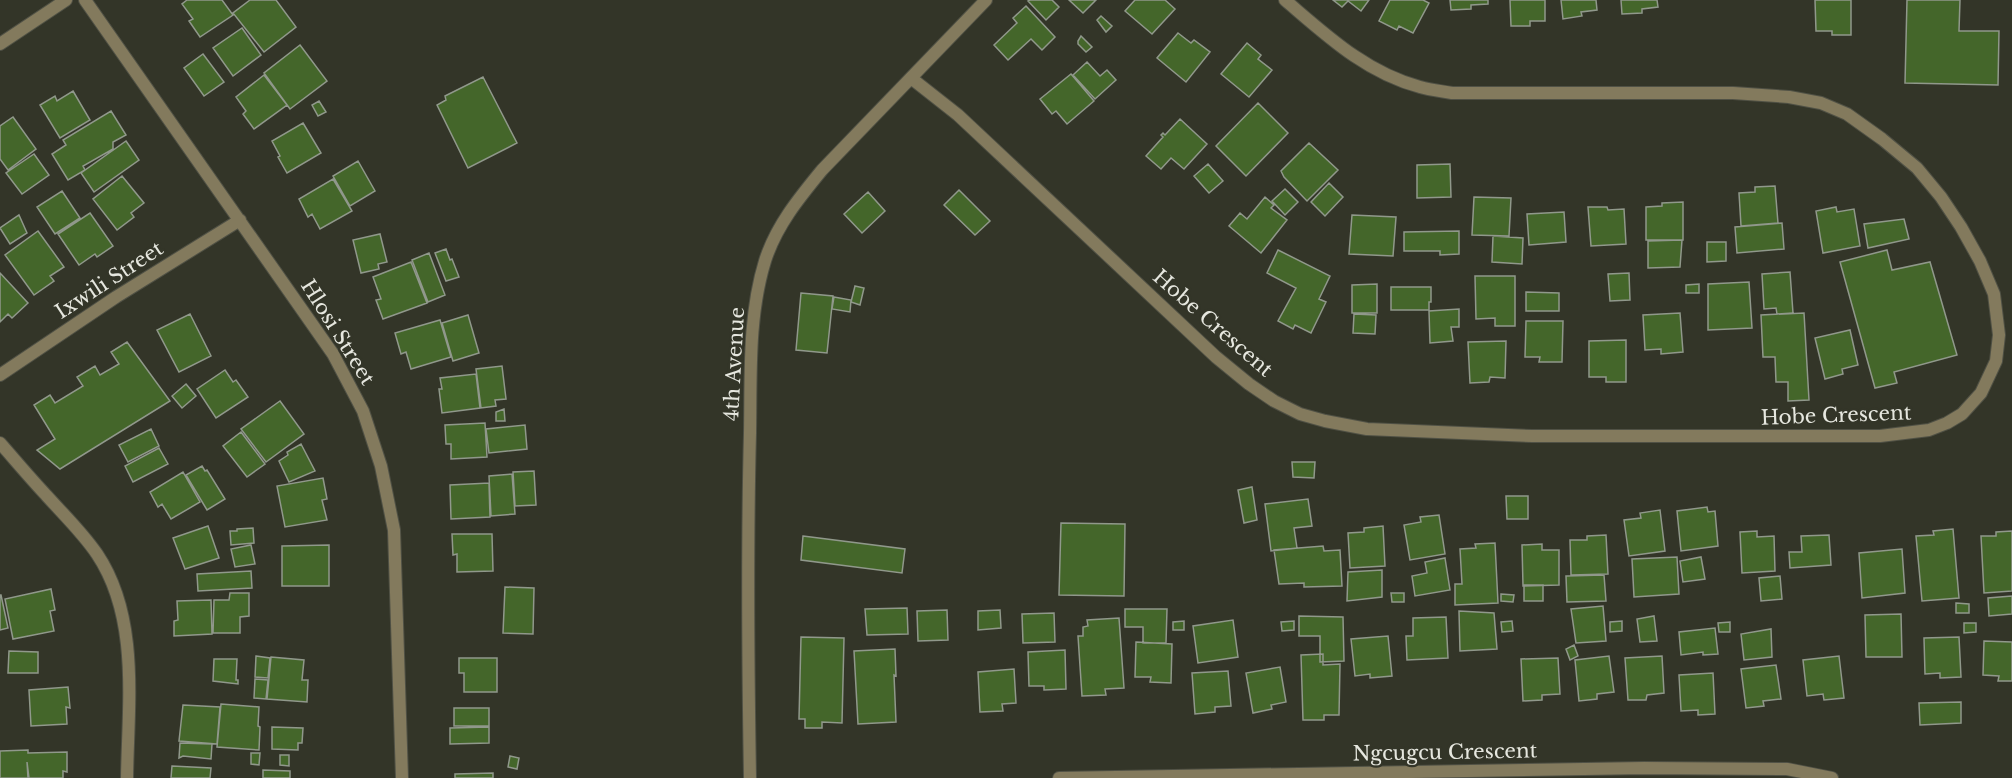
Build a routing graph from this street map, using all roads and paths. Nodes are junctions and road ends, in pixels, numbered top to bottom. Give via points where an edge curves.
1 (66, 0) edge
2 (85, 0) edge
3 (986, 0) edge
4 (1285, 0) edge
5 (0, 44) edge
6 (911, 78) junction
7 (240, 220) junction
8 (0, 375) edge
9 (0, 443) edge
10 (127, 778) edge
11 (402, 778) edge
12 (750, 778) edge
13 (1059, 778) edge
14 (1832, 778) edge

1 - 5 street
2 - 7 street, Hlosi Street
3 - 6 street, 4th Avenue
4 - 6 street, Hobe Crescent via 1363,63 1419,87 1452,93 1733,93 1789,97 1821,103 1847,114 1917,168 1941,197 1980,261 1994,294 1999,334 1996,361 1981,393 1962,414 1947,423 1929,430 1880,436 1532,436 1367,429 1325,422 1274,401 1225,363 957,114
6 - 12 street, 4th Avenue via 797,200 778,229 763,271 753,329 747,551
7 - 8 street, Ixwili Street
7 - 11 street, Hlosi Street via 333,354 363,411 381,465 394,530
9 - 10 street via 80,531 98,555 116,595 126,634
13 - 14 street, Ngcugcu Crescent via 1644,768 1787,769

